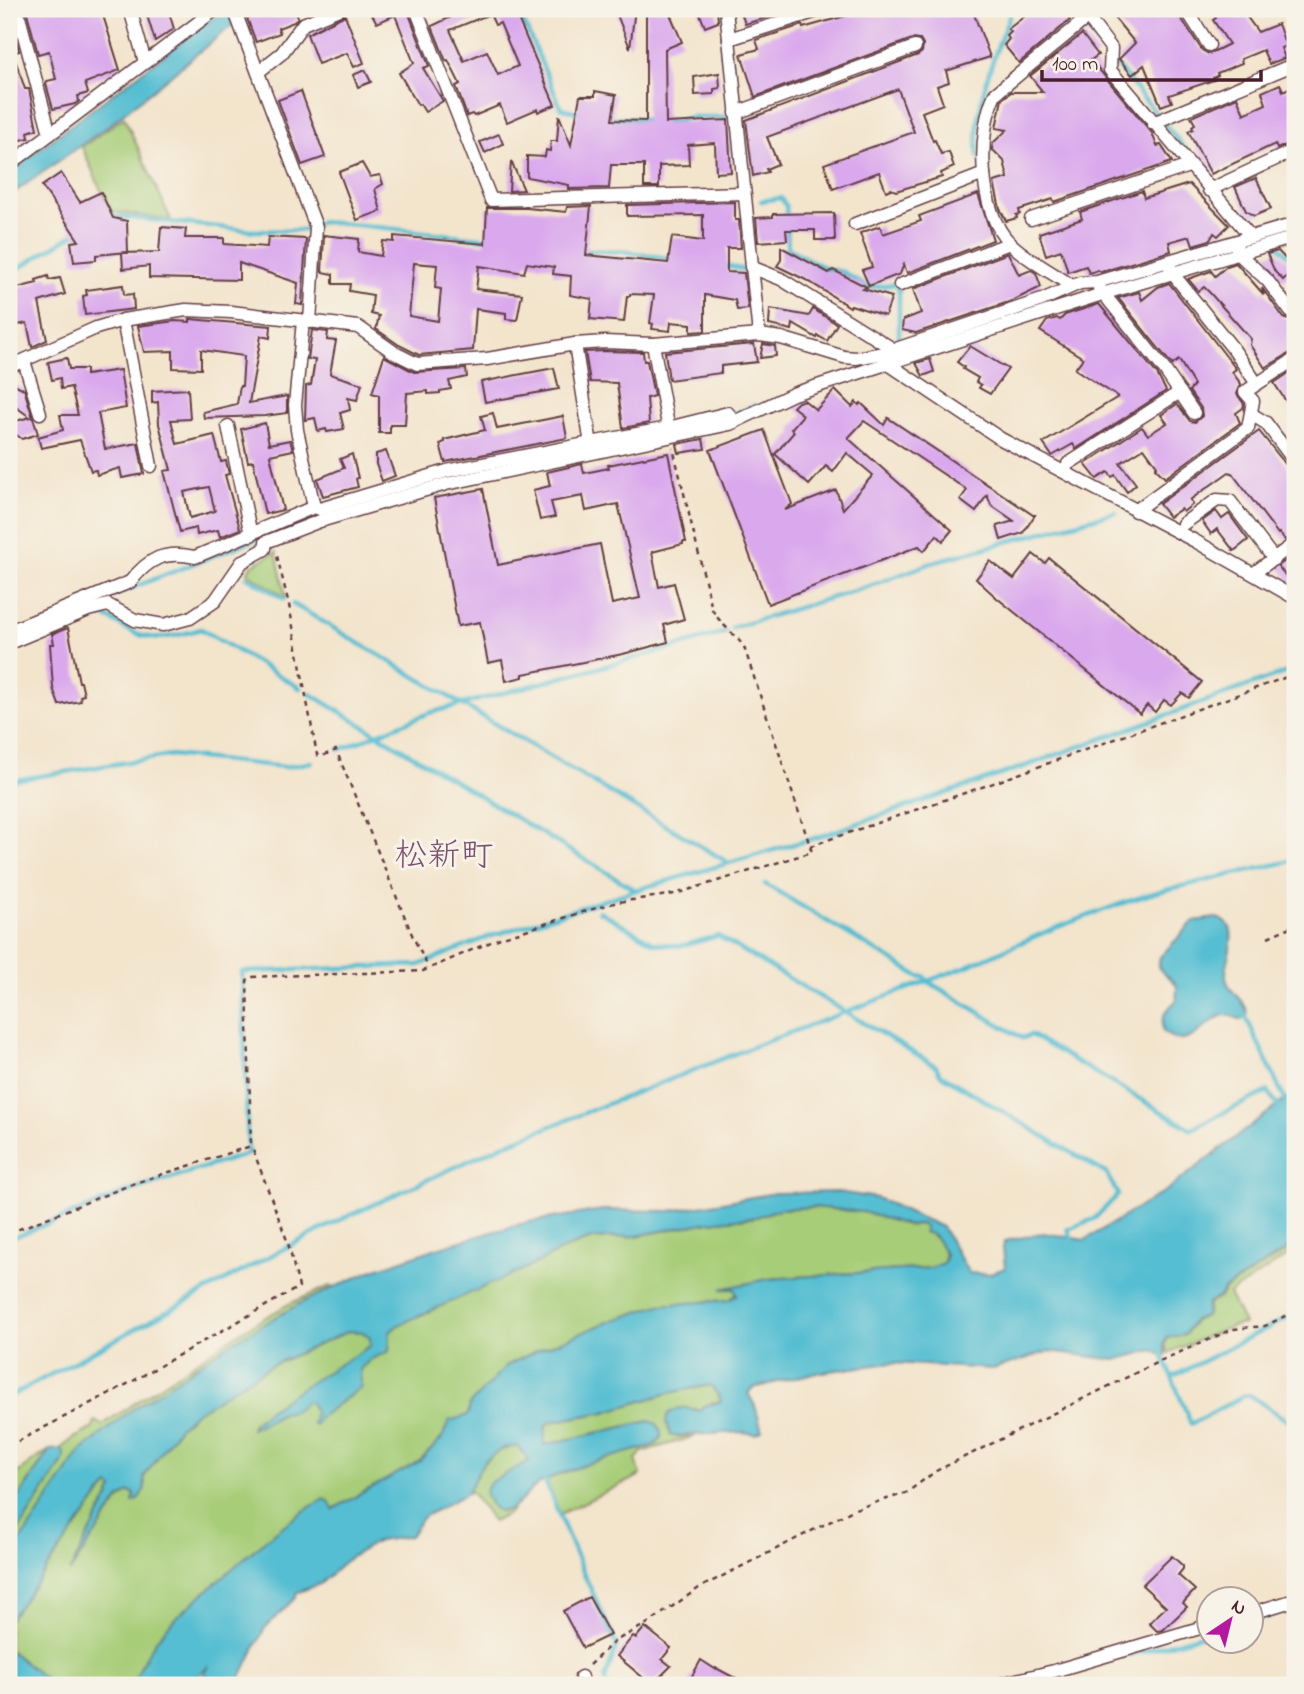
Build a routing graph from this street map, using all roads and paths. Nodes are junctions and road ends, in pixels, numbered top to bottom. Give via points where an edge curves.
1 (17, 9) edge
2 (130, 9) edge
3 (216, 9) edge
4 (234, 9) edge
5 (339, 9) edge
6 (416, 9) edge
7 (726, 9) edge
8 (823, 9) edge
9 (1186, 9) edge
10 (1083, 18) edge
11 (729, 40) junction
12 (1209, 45) dead end
13 (915, 47) dead end
14 (145, 62) junction
15 (1295, 64) edge
16 (258, 72) junction
17 (736, 113) junction
18 (1158, 120) junction
19 (50, 134) junction
20 (1295, 150) edge
21 (9, 164) edge
22 (1189, 166) junction
23 (980, 176) junction
24 (1215, 188) junction
25 (744, 193) junction
26 (1031, 219) dead end
27 (855, 224) dead end
28 (1295, 224) edge
29 (1251, 237) junction
30 (1295, 237) edge
31 (1010, 243) junction
32 (1237, 248) junction
33 (751, 267) junction
34 (1171, 267) junction
35 (900, 285) dead end
36 (1072, 286) junction
37 (1099, 289) junction
38 (1292, 312) dead end
39 (123, 320) junction
40 (307, 322) junction
41 (759, 335) junction
42 (575, 344) junction
43 (653, 344) junction
44 (888, 356) junction
45 (1295, 359) edge
46 (24, 361) junction
47 (9, 367) edge
48 (1257, 384) junction
49 (1180, 392) junction
50 (40, 413) dead end
51 (1194, 413) dead end
52 (1251, 414) junction
53 (228, 426) dead end
54 (670, 434) junction
55 (591, 447) junction
56 (1295, 462) edge
57 (1068, 464) dead end
58 (151, 466) dead end
59 (314, 506) junction
60 (1138, 509) junction
61 (1183, 524) dead end
62 (251, 535) junction
63 (273, 539) junction
64 (1295, 542) edge
65 (1274, 559) junction
66 (1256, 572) junction
67 (1295, 598) edge
68 (9, 631) edge
69 (9, 643) edge
70 (1295, 674) edge
71 (810, 844) junction
72 (1295, 925) edge
73 (1268, 937) dead end
74 (426, 965) junction
75 (250, 1147) junction
76 (9, 1233) edge
77 (1295, 1311) edge
78 (9, 1446) edge
79 (1295, 1600) edge
80 (1266, 1609) edge
81 (1196, 1629) edge
82 (584, 1681) edge
83 (996, 1685) edge

1 - 19 street
2 - 14 street
3 - 14 street
4 - 16 street
5 - 16 street via 303,24 282,52
6 - 25 street via 491,200
7 - 11 street
8 - 11 street
9 - 12 street
10 - 18 street via 1111,48 1110,70
10 - 23 street via 995,94
11 - 17 street
13 - 17 street
14 - 19 street
15 - 18 street
16 - 40 street via 315,224
17 - 25 street
18 - 22 street
19 - 21 street
20 - 24 street
22 - 24 street
22 - 26 street
23 - 27 street
23 - 31 street via 992,212
24 - 29 street
25 - 33 street
28 - 29 street
29 - 32 street
30 - 32 street
31 - 35 street
31 - 36 street
32 - 34 street
32 - 38 street
33 - 41 street
33 - 44 street via 781,279
34 - 37 street
34 - 48 street
36 - 37 street
36 - 44 street
37 - 44 street
37 - 49 street
39 - 40 street via 186,310
39 - 46 street
39 - 58 street
40 - 42 street via 358,327 417,363 487,359
40 - 59 street via 295,405
41 - 43 street
41 - 44 street via 844,357
42 - 43 street
42 - 55 street
43 - 54 street
44 - 54 street via 732,418
44 - 60 street via 959,413 1001,439
45 - 48 street
46 - 47 street
46 - 50 street
48 - 52 street via 1245,392 1253,401
49 - 51 street
49 - 57 street
52 - 56 street via 1266,423
52 - 60 street via 1248,428
53 - 62 street
54 - 55 street
54 - 71 path via 712,609 744,647
55 - 59 street via 447,471 320,509
55 - 63 street via 436,486
59 - 62 street
60 - 66 street
61 - 65 street via 1217,500 1230,501
62 - 68 street via 195,557 174,552 144,565 130,582
63 - 69 street via 242,562 215,601 190,618 163,625 135,620 108,606
63 - 74 path via 317,755 336,750
64 - 65 street
65 - 66 street
66 - 67 street
70 - 71 path
71 - 74 path via 812,852 720,881 676,894 618,902
72 - 73 path
74 - 75 path via 423,971 249,977
75 - 76 path via 135,1183
75 - 78 path via 288,1243 299,1282 296,1291
77 - 82 path via 1265,1326 1233,1329 1165,1359 936,1471 906,1493 855,1509 788,1541 699,1588 617,1640 596,1657
79 - 80 street
81 - 83 street

